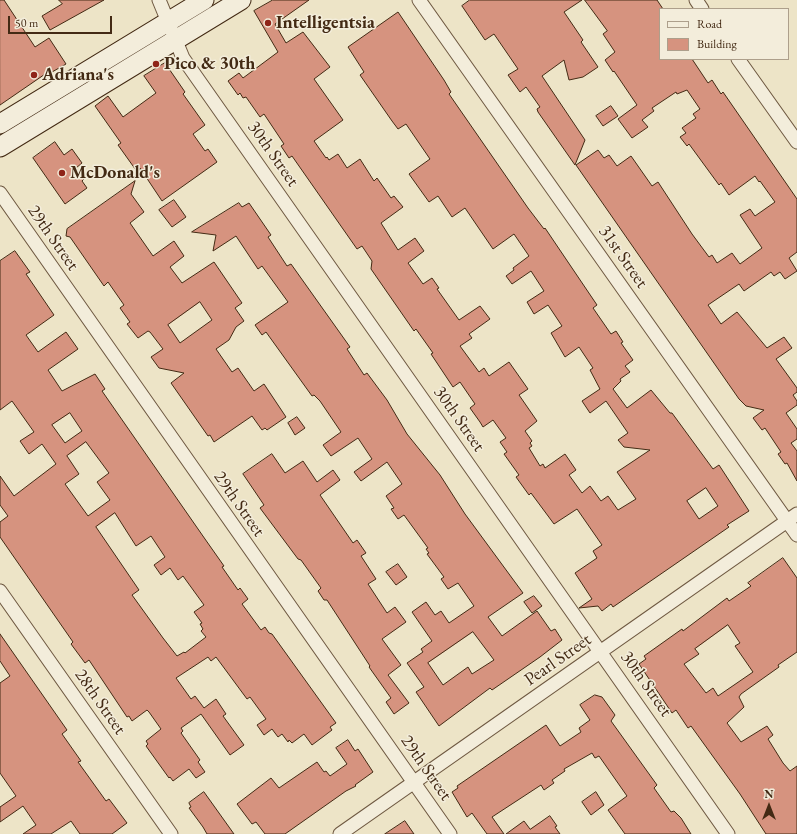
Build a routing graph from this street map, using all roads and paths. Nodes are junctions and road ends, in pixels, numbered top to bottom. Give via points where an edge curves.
1 (159, 0) edge
2 (204, 0) edge
3 (241, 0) edge
4 (419, 0) edge
5 (169, 22) junction
6 (176, 39) junction
7 (739, 60) edge
8 (0, 124) edge
9 (797, 142) edge
10 (0, 147) edge
11 (0, 193) edge
12 (792, 518) edge
13 (797, 535) edge
14 (0, 591) edge
15 (601, 652) junction
16 (414, 783) junction
17 (171, 834) edge
18 (340, 834) edge
19 (450, 834) edge
20 (728, 834) edge

1 - 5 street, 30th Street
2 - 5 main road
3 - 6 main road
4 - 12 street, 31st Street
5 - 6 street, 30th Street
5 - 8 main road
6 - 10 main road
6 - 15 street, 30th Street via 183,58
7 - 9 street
11 - 16 street, 29th Street
12 - 13 street, 31st Street
12 - 15 street, Pearl Street
14 - 17 street, 28th Street
15 - 16 street, Pearl Street
15 - 20 street, 30th Street
16 - 18 street, Pearl Street
16 - 19 street, 29th Street

